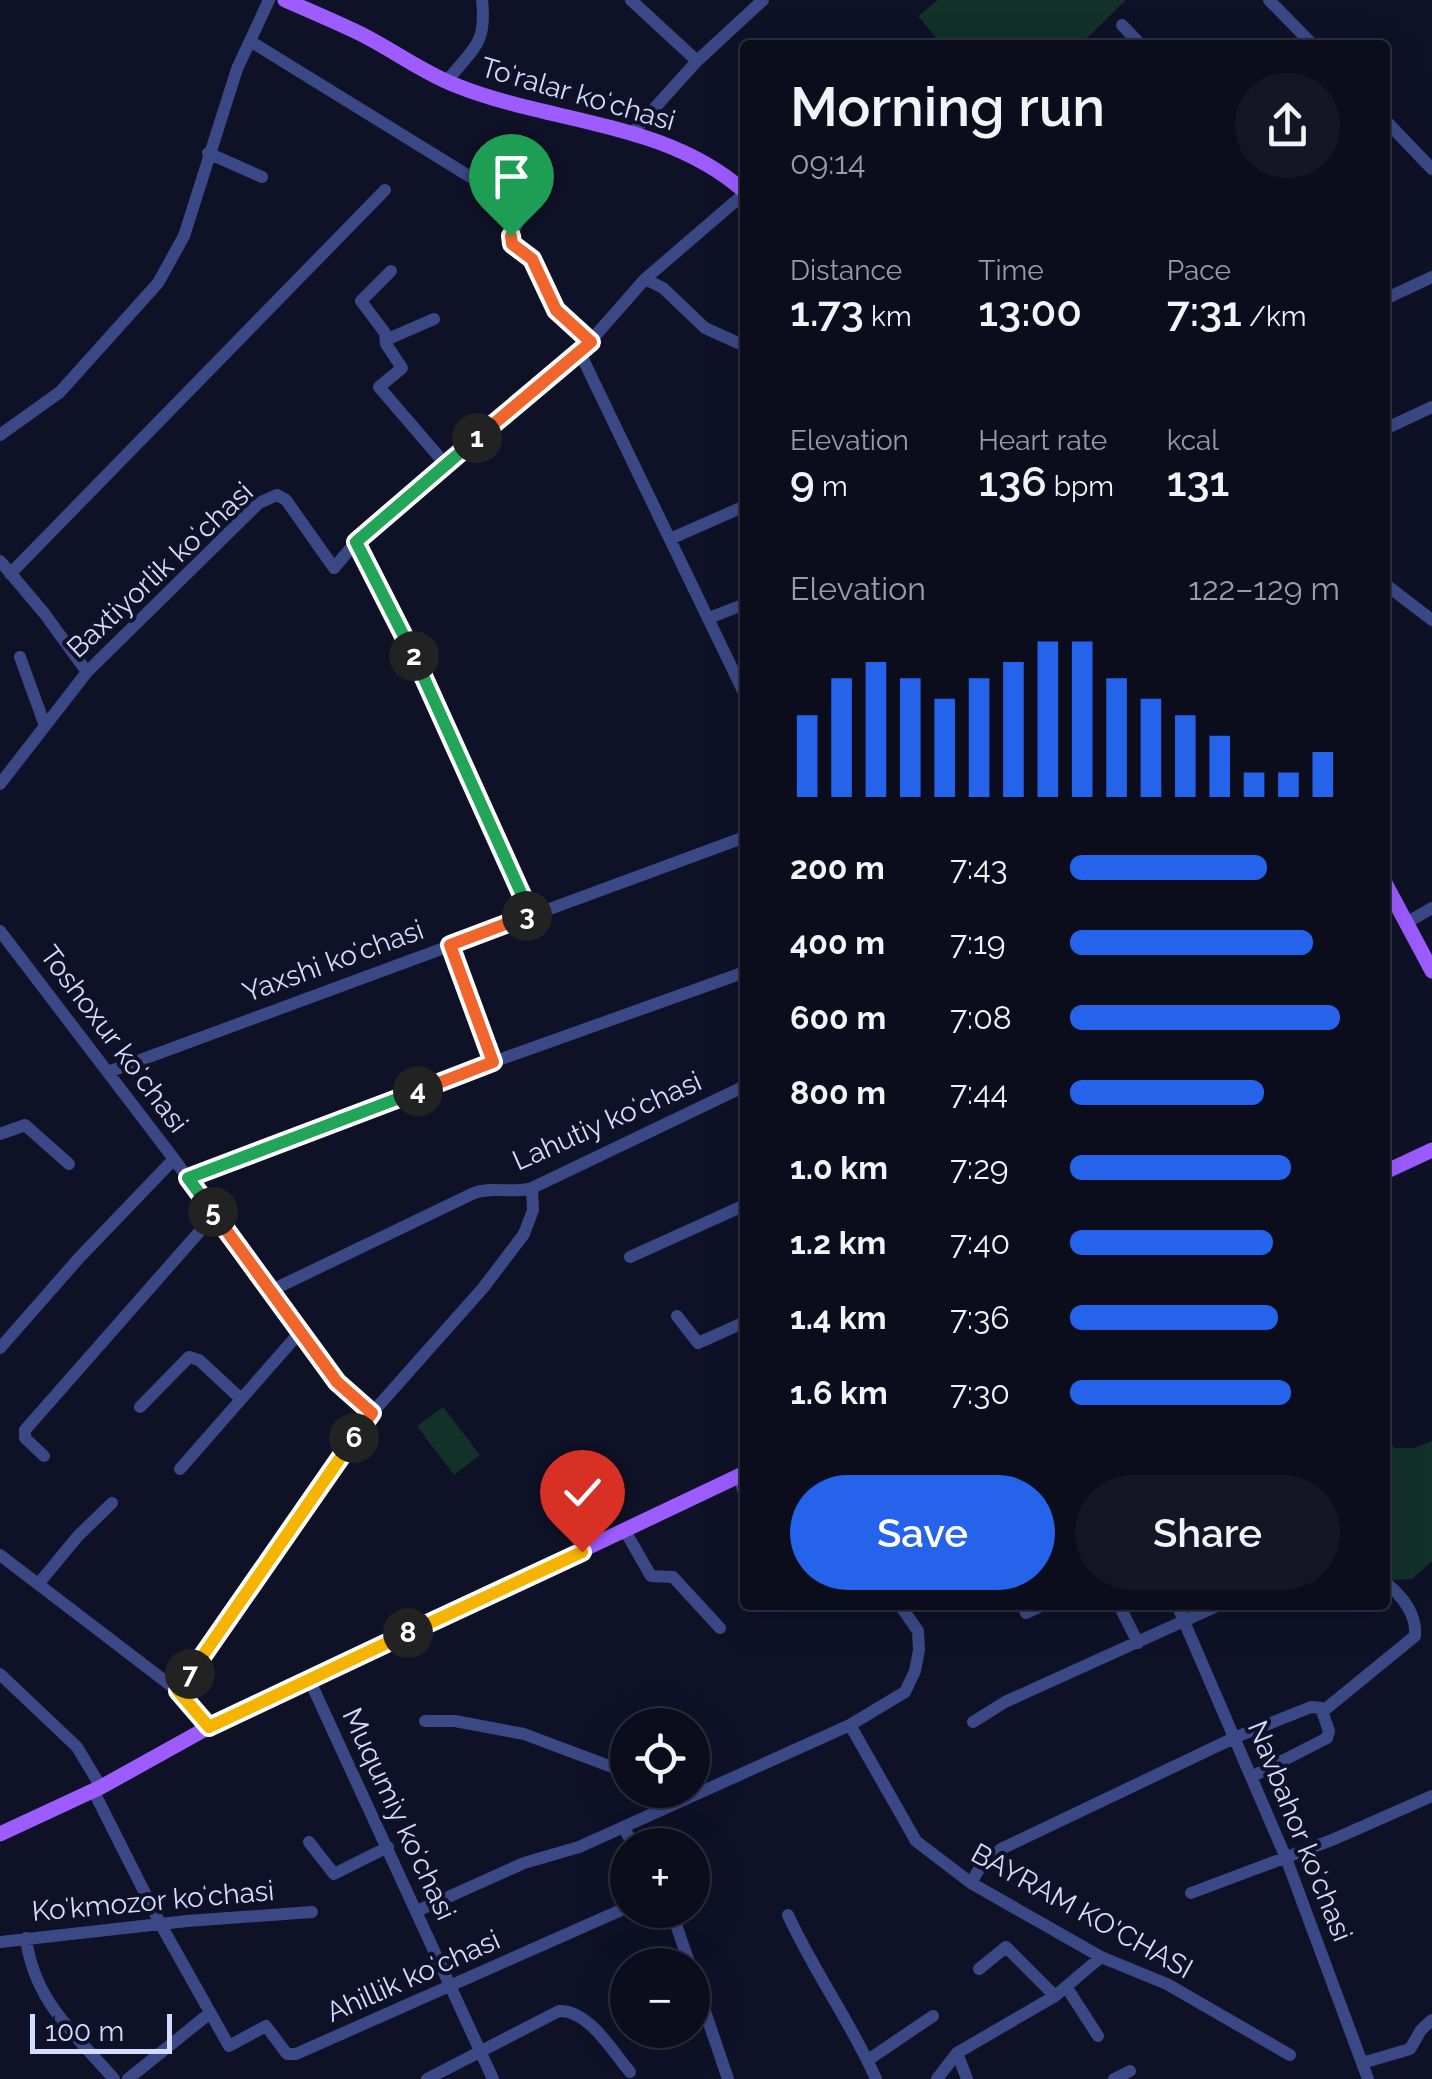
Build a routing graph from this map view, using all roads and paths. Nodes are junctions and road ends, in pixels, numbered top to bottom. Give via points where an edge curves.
1 (269, 0) edge
2 (285, 0) edge
3 (482, 0) edge
4 (631, 0) edge
5 (764, 0) edge
6 (1269, 0) edge
7 (1122, 25) dead end
8 (1136, 40) edge
9 (1307, 40) edge
10 (250, 41) junction
11 (696, 62) junction
12 (447, 81) junction
13 (1390, 125) edge
14 (633, 132) junction
15 (208, 153) junction
16 (1432, 169) edge
17 (262, 177) dead end
18 (740, 184) edge
19 (740, 189) edge
20 (385, 190) dead end
21 (391, 271) dead end
22 (1432, 277) edge
23 (644, 279) junction
24 (1390, 297) edge
25 (434, 319) dead end
26 (388, 340) junction
27 (591, 342) junction
28 (740, 344) edge
29 (580, 353) junction
30 (1432, 406) edge
31 (1390, 427) edge
32 (0, 434) edge
33 (446, 464) junction
34 (740, 508) edge
35 (670, 539) junction
36 (356, 542) junction
37 (0, 561) edge
38 (10, 574) junction
39 (1390, 588) edge
40 (740, 606) edge
41 (709, 618) junction
42 (1432, 620) edge
43 (20, 657) dead end
44 (87, 672) junction
45 (740, 684) edge
46 (44, 723) junction
47 (0, 784) edge
48 (740, 839) edge
49 (1390, 898) edge
50 (1432, 908) edge
51 (531, 915) junction
52 (1406, 922) junction
53 (0, 932) edge
54 (450, 945) junction
55 (1432, 971) edge
56 (740, 974) edge
57 (493, 1062) junction
58 (108, 1072) junction
59 (740, 1088) edge
60 (0, 1134) edge
61 (1432, 1150) edge
62 (174, 1160) junction
63 (69, 1164) dead end
64 (1390, 1170) edge
65 (188, 1178) junction
66 (532, 1188) junction
67 (740, 1206) edge
68 (215, 1214) junction
69 (630, 1257) dead end
70 (270, 1291) junction
71 (676, 1316) dead end
72 (740, 1324) edge
73 (300, 1332) junction
74 (0, 1348) edge
75 (240, 1399) junction
76 (140, 1407) dead end
77 (372, 1413) junction
78 (44, 1456) dead end
79 (180, 1469) dead end
80 (740, 1475) edge
81 (112, 1503) dead end
82 (625, 1532) junction
83 (0, 1555) edge
84 (39, 1583) junction
85 (1390, 1586) edge
86 (903, 1610) edge
87 (1122, 1610) edge
88 (1180, 1610) edge
89 (1210, 1610) edge
90 (1186, 1622) junction
91 (720, 1628) dead end
92 (1138, 1642) junction
93 (0, 1674) edge
94 (310, 1678) junction
95 (178, 1691) junction
96 (1322, 1712) junction
97 (426, 1721) dead end
98 (974, 1722) dead end
99 (850, 1725) junction
100 (209, 1727) junction
101 (1236, 1737) junction
102 (610, 1767) edge
103 (1253, 1776) junction
104 (710, 1787) edge
105 (97, 1789) junction
106 (1432, 1796) edge
107 (663, 1808) edge
108 (623, 1827) joint
109 (0, 1834) edge
110 (309, 1842) dead end
111 (388, 1847) junction
112 (1286, 1858) junction
113 (971, 1883) junction
114 (1190, 1893) dead end
115 (417, 1911) junction
116 (312, 1912) dead end
117 (610, 1915) edge
118 (788, 1915) dead end
119 (161, 1925) junction
120 (26, 1938) junction
121 (0, 1942) edge
122 (1100, 1957) junction
123 (979, 1969) dead end
124 (452, 1988) junction
125 (1061, 1992) junction
126 (210, 2013) junction
127 (933, 2016) dead end
128 (1432, 2020) edge
129 (710, 2026) edge
130 (1098, 2036) dead end
131 (481, 2054) junction
132 (957, 2054) junction
133 (1290, 2056) dead end
134 (868, 2060) junction
135 (1362, 2063) junction
136 (1130, 2071) dead end
137 (630, 2072) dead end
138 (114, 2079) edge
139 (128, 2079) edge
140 (427, 2079) edge
141 (493, 2079) edge
142 (728, 2079) edge
143 (876, 2079) edge
144 (937, 2079) edge
145 (967, 2079) edge
146 (1114, 2079) edge
147 (1368, 2079) edge

1 - 10 street
2 - 12 main road, Toʻralar koʻchasi
3 - 12 street via 479,41
4 - 11 street
5 - 11 street
6 - 9 street
7 - 8 street
10 - 15 street
10 - 27 street via 524,210 509,241 532,259 556,310
11 - 14 street
12 - 14 main road, Toʻralar koʻchasi via 518,106
13 - 16 street
14 - 18 main road, Toʻralar koʻchasi via 688,153
15 - 17 street
15 - 32 street via 184,236 158,283 60,392
19 - 23 street, Baxtiyorlik koʻchasi
20 - 38 street
21 - 26 street via 361,301
22 - 24 street
23 - 27 street, Baxtiyorlik koʻchasi
23 - 28 street via 705,328
25 - 26 street
26 - 33 street via 402,368 379,387
27 - 29 street, Baxtiyorlik koʻchasi
29 - 33 street, Baxtiyorlik koʻchasi
29 - 35 street
30 - 31 street
33 - 36 street, Baxtiyorlik koʻchasi
34 - 35 street
35 - 41 street
36 - 44 street, Baxtiyorlik koʻchasi via 334,568 286,500 267,498
36 - 51 street
37 - 38 street
38 - 44 street
39 - 42 street
40 - 41 street
41 - 45 street
43 - 46 street
44 - 46 street, Baxtiyorlik koʻchasi
46 - 47 street, Baxtiyorlik koʻchasi
48 - 51 street, Yaxshi koʻchasi
49 - 52 main road
50 - 52 street
51 - 54 street, Yaxshi koʻchasi
52 - 55 main road
53 - 58 street, Toshoxur koʻchasi
54 - 57 street
54 - 58 street, Yaxshi koʻchasi
56 - 57 street
57 - 65 street
58 - 62 street, Toshoxur koʻchasi
59 - 66 street, Lahutiy koʻchasi
60 - 63 street via 25,1125
61 - 64 main road
62 - 65 street, Toshoxur koʻchasi
62 - 74 street
65 - 68 street, Toshoxur koʻchasi
66 - 70 street, Lahutiy koʻchasi via 474,1193
66 - 77 street via 524,1234
67 - 69 street
68 - 70 street, Toshoxur koʻchasi
68 - 78 street via 25,1430 26,1441
70 - 73 street, Toshoxur koʻchasi
71 - 72 street via 698,1342
73 - 75 street
73 - 77 street, Toshoxur koʻchasi via 337,1382
75 - 76 street via 189,1357
75 - 79 street
77 - 95 street
80 - 82 main road
81 - 84 street
82 - 91 street via 651,1576 673,1577
82 - 94 main road
83 - 84 street
84 - 95 street
85 - 96 street via 1416,1625 1416,1636
86 - 99 street via 918,1631 915,1671 905,1692
87 - 92 street
88 - 90 street, Navbahor koʻchasi
89 - 90 street
90 - 92 street
90 - 101 street, Navbahor koʻchasi
92 - 98 street
93 - 105 street via 84,1756
94 - 100 main road
94 - 111 street, Muqumiy koʻchasi
95 - 100 street
96 - 101 street via 1311,1706
96 - 103 street via 1327,1738
97 - 102 street via 524,1734
99 - 104 street
99 - 113 street, BAYRAM KO'CHASI via 916,1841
100 - 105 main road
101 - 103 street, Navbahor koʻchasi
101 - 113 street via 1001,1849
103 - 112 street, Navbahor koʻchasi
105 - 109 main road
105 - 119 street
106 - 112 street
107 - 108 street
108 - 115 street
110 - 111 street via 334,1874
111 - 115 street, Muqumiy koʻchasi
112 - 114 street
112 - 135 street, Navbahor koʻchasi
113 - 122 street, BAYRAM KO'CHASI
115 - 124 street, Muqumiy koʻchasi
116 - 119 street, Koʻkmozor koʻchasi
117 - 124 street, Ahillik koʻchasi
118 - 134 street
119 - 120 street, Koʻkmozor koʻchasi
119 - 126 street
120 - 121 street, Koʻkmozor koʻchasi
120 - 138 street via 30,1968 60,2020
122 - 125 street
122 - 133 street, BAYRAM KO'CHASI via 1167,1984
123 - 125 street via 1006,1947
124 - 126 street, Ahillik koʻchasi via 296,2054 287,2054 266,2026 230,2046
124 - 131 street, Muqumiy koʻchasi
125 - 130 street
125 - 132 street
126 - 139 street
127 - 134 street
128 - 135 street via 1410,2049
129 - 142 street
131 - 137 street via 570,2011 586,2020
131 - 140 street
131 - 141 street, Muqumiy koʻchasi
132 - 144 street
132 - 145 street
134 - 143 street
135 - 147 street, Navbahor koʻchasi
136 - 146 street

